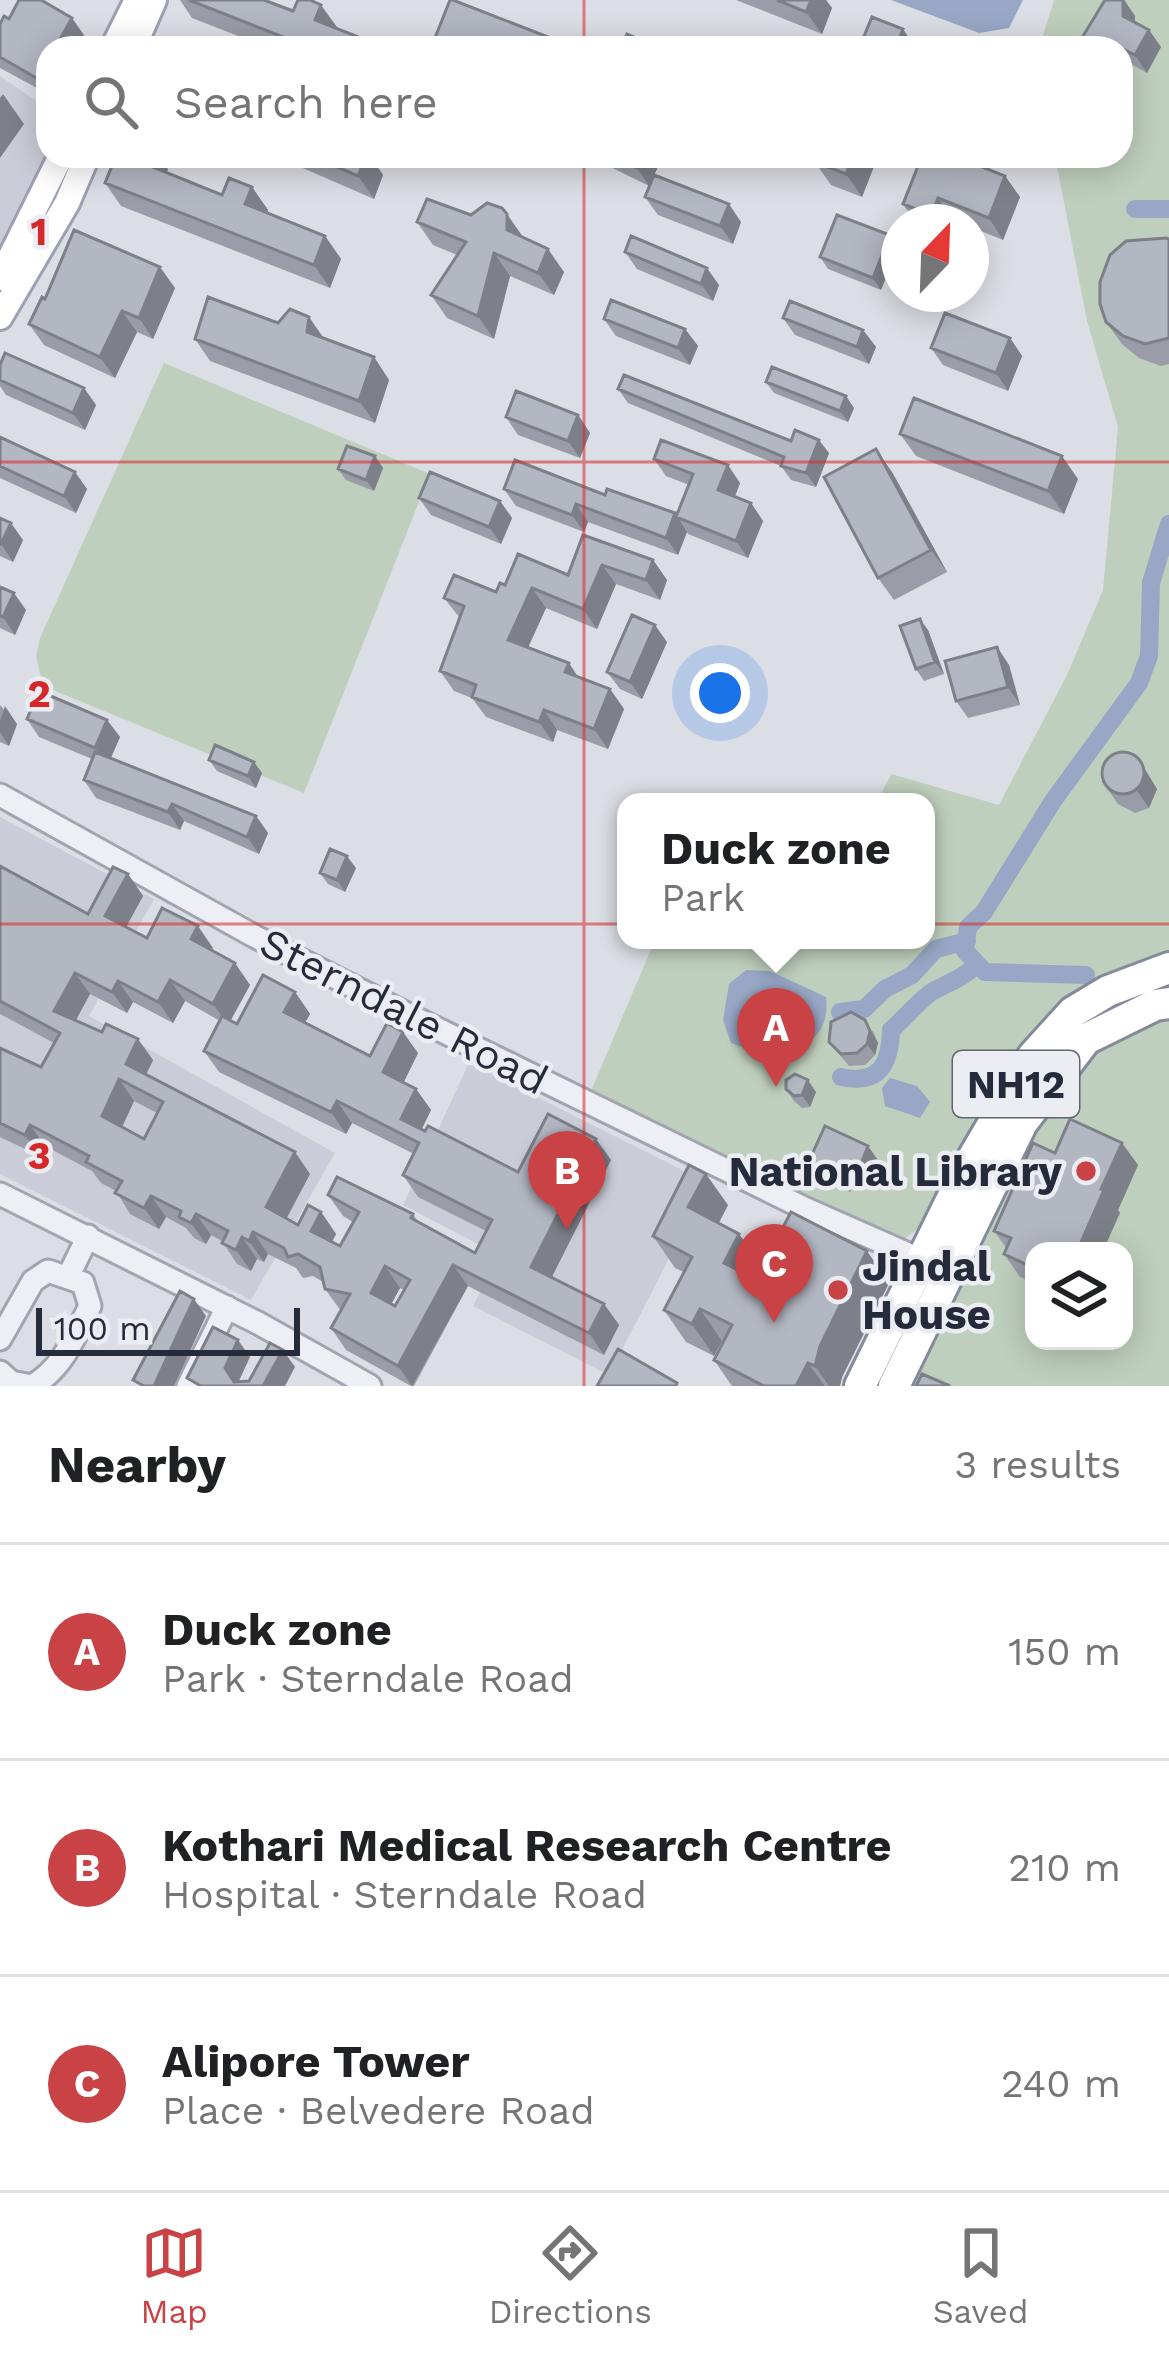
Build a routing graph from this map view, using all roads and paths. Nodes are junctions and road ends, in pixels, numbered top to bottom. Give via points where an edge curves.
1 (137, 0) edge
2 (154, 0) edge
3 (119, 36) edge
4 (138, 36) edge
5 (55, 168) edge
6 (82, 168) edge
7 (0, 278) edge
8 (0, 317) edge
9 (0, 795) edge
10 (1169, 968) edge
11 (1169, 1003) edge
12 (0, 1195) edge
13 (88, 1236) junction
14 (934, 1266) junction
15 (68, 1277) junction
16 (226, 1307) junction
17 (279, 1335) junction
18 (0, 1339) edge
19 (263, 1365) edge
20 (0, 1372) edge
21 (188, 1386) edge
22 (370, 1386) edge
23 (860, 1386) edge
24 (894, 1386) edge

1 - 3 main road
2 - 4 main road
5 - 7 main road
6 - 8 main road
9 - 14 street, Sterndale Road via 409,1015
10 - 14 highway, NH12 via 1073,1012 1033,1056 968,1168
11 - 14 highway, NH12 via 1086,1039
12 - 13 street
13 - 15 street
13 - 16 street
14 - 23 highway, NH12
14 - 24 highway, NH12
15 - 18 street via 48,1270 33,1281
15 - 20 street via 83,1283 90,1306 65,1356 32,1386
16 - 17 street
16 - 21 street
17 - 19 street
17 - 22 street

